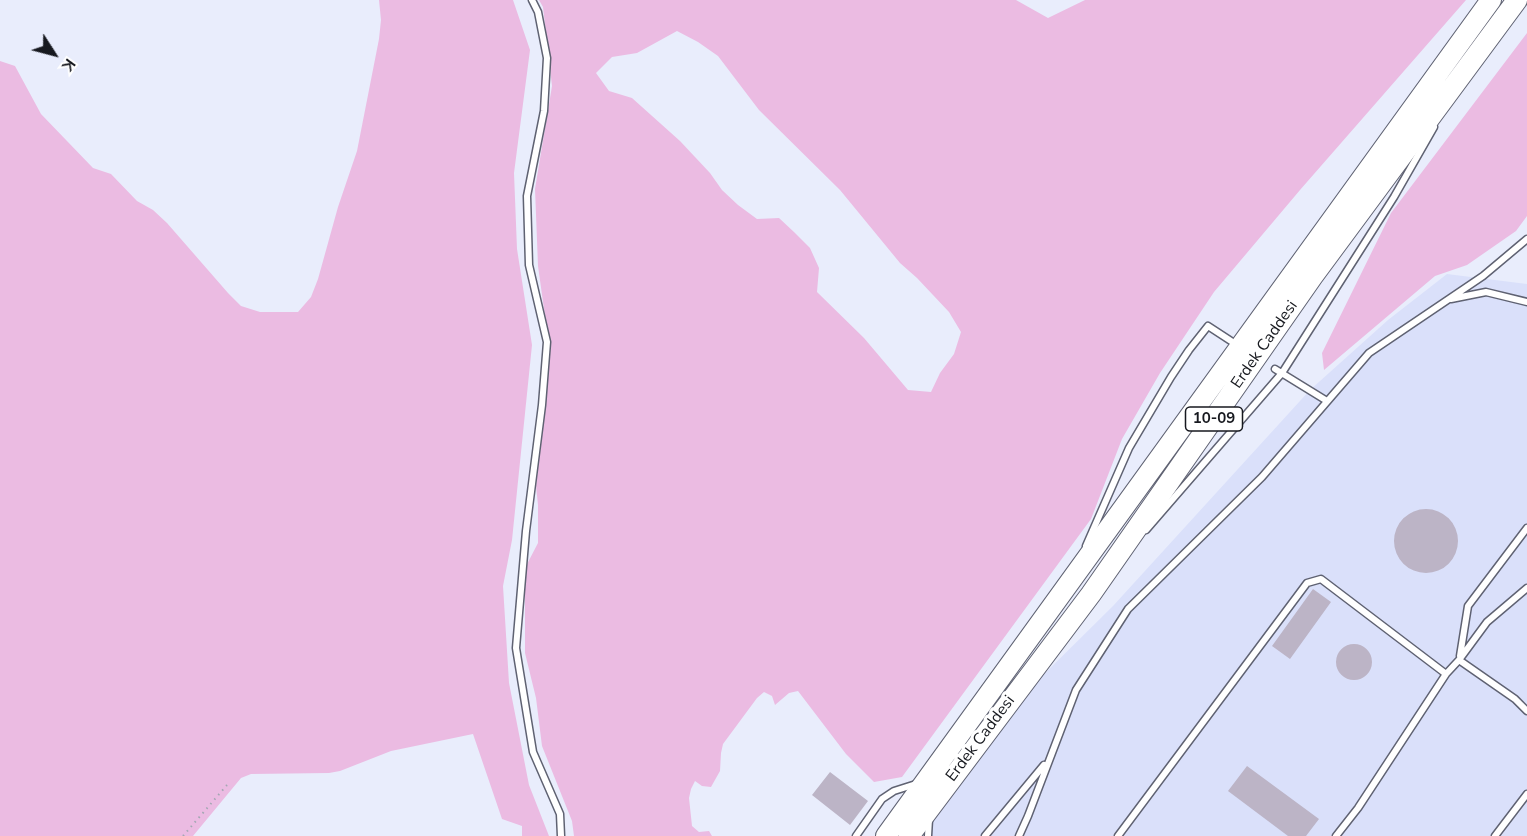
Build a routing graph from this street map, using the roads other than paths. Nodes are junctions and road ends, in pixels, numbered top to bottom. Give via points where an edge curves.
1 (532, 0) edge
2 (1491, 0) edge
3 (1517, 0) edge
4 (1470, 64) junction
5 (1527, 239) edge
6 (1448, 299) junction
7 (1527, 302) edge
8 (1231, 341) dead end
9 (1275, 369) dead end
10 (1282, 373) junction
11 (1327, 401) junction
12 (1527, 528) edge
13 (1144, 532) dead end
14 (1137, 541) dead end
15 (1069, 585) junction
16 (1527, 588) edge
17 (1091, 594) junction
18 (1459, 660) junction
19 (1446, 674) junction
20 (1527, 711) edge
21 (1048, 761) junction
22 (1527, 794) edge
23 (927, 795) junction
24 (561, 836) edge
25 (856, 836) edge
26 (886, 836) edge
27 (909, 836) edge
28 (928, 836) edge
29 (985, 836) edge
30 (1018, 836) edge
31 (1118, 836) edge
32 (1336, 836) edge
33 (1495, 836) edge

1 - 24 lane via 547,58 544,111 527,196 529,265 547,342 516,648 532,752 560,814
2 - 15 main road, Erdek Caddesi / 10-09
3 - 4 main road, Erdek Caddesi / 10-09
4 - 10 lane via 1394,197
4 - 17 main road, Erdek Caddesi / 10-09 via 1313,276
5 - 6 lane via 1484,276
6 - 7 lane via 1486,292
6 - 11 lane via 1369,353
8 - 15 lane via 1208,326 1171,377 1130,448
9 - 10 lane
10 - 11 lane
10 - 13 lane
11 - 21 lane via 1262,477 1128,609 1076,690
12 - 18 lane via 1468,606
14 - 17 lane
15 - 23 main road, Erdek Caddesi / 10-09
16 - 18 lane via 1487,622
17 - 23 main road, Erdek Caddesi / 10-09
18 - 19 lane
18 - 20 lane
19 - 31 lane via 1321,579 1307,583
19 - 32 lane
21 - 29 lane
21 - 30 lane
22 - 33 lane
23 - 25 lane via 894,790 882,799
23 - 26 main road, Erdek Caddesi / 10-09
23 - 27 main road, Erdek Caddesi / 10-09
23 - 28 lane

